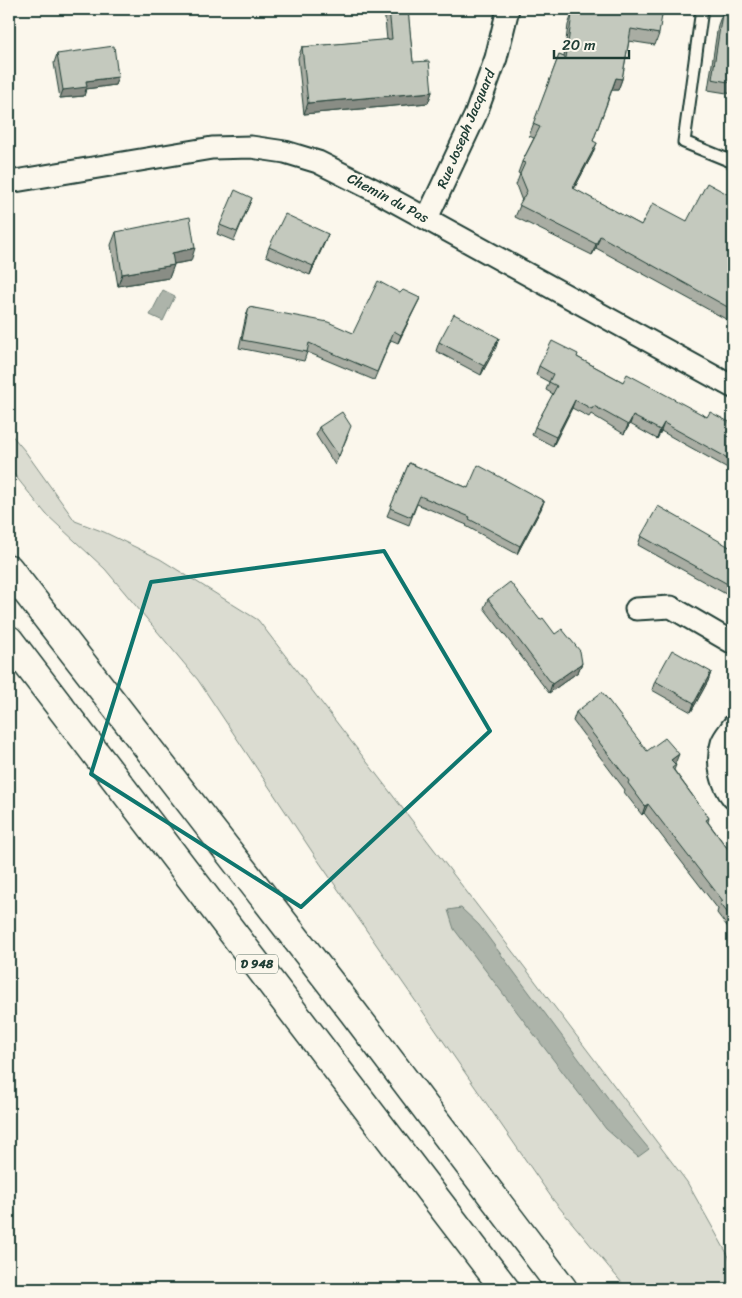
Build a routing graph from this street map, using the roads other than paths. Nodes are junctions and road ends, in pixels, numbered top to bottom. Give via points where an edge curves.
1 (508, 9) edge
2 (702, 9) edge
3 (733, 162) edge
4 (9, 182) edge
5 (427, 218) junction
6 (733, 387) edge
7 (9, 569) edge
8 (636, 609) dead end
9 (9, 640) edge
10 (733, 643) edge
11 (733, 726) edge
12 (733, 798) edge
13 (505, 1289) edge
14 (563, 1289) edge

1 - 5 street, Rue Joseph Jacquard via 496,58 475,116
2 - 3 lane via 684,142
4 - 5 street, Chemin du Pas via 212,148 251,147 285,152 318,162
5 - 6 street, Chemin du Pas
7 - 14 highway
8 - 10 street via 672,607
9 - 13 highway, D 948
11 - 12 street via 722,744 719,768 725,788

